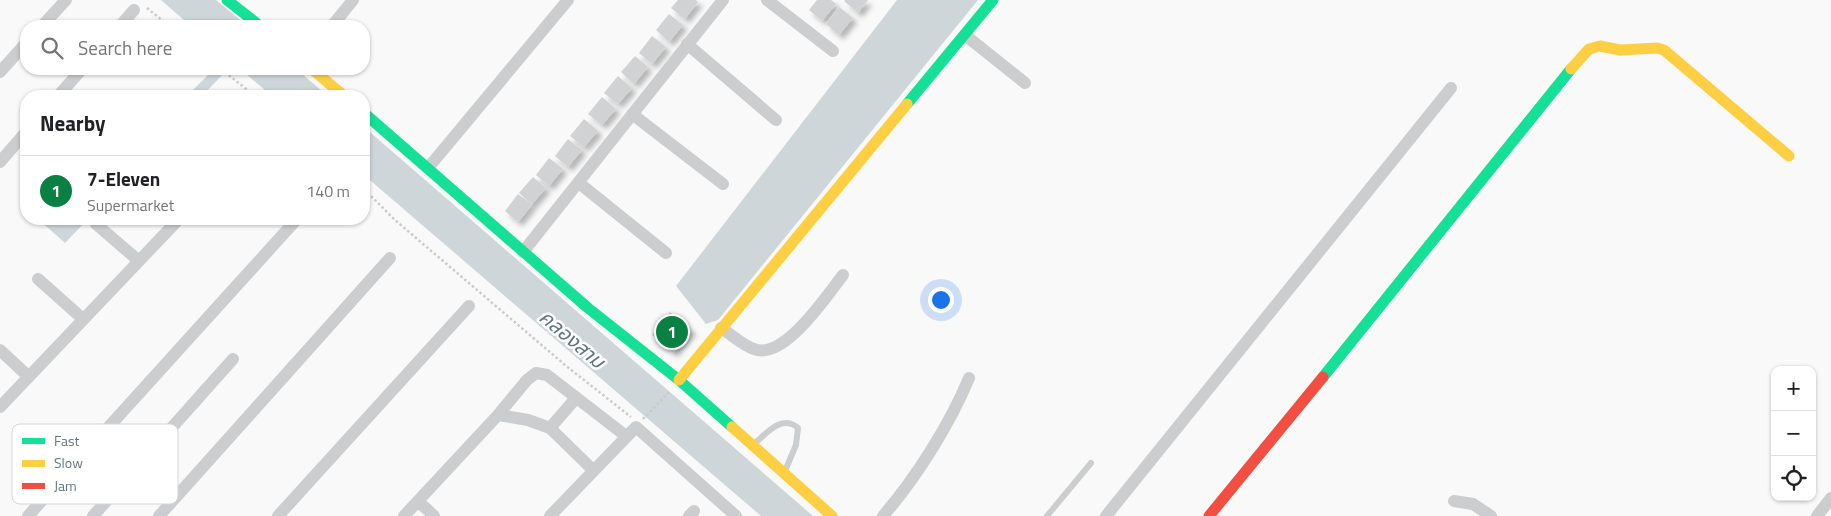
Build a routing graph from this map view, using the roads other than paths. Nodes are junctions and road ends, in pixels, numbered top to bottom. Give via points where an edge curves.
1 (66, 0) edge
2 (353, 0) edge
3 (568, 0) edge
4 (723, 0) edge
5 (767, 0) edge
6 (994, 0) edge
7 (233, 2) edge
8 (140, 9) road end
9 (48, 20) edge
10 (127, 20) edge
11 (253, 20) edge
12 (337, 20) edge
13 (965, 35) junction
14 (687, 44) junction
15 (20, 50) edge
16 (833, 51) dead end
17 (0, 72) edge
18 (77, 75) edge
19 (319, 75) edge
20 (1025, 83) dead end
21 (1451, 88) dead end
22 (63, 90) edge
23 (337, 90) edge
24 (632, 114) junction
25 (370, 118) edge
26 (776, 120) dead end
27 (20, 139) edge
28 (1789, 156) dead end
29 (0, 162) edge
30 (428, 168) junction
31 (579, 182) junction
32 (723, 184) dead end
33 (97, 225) edge
34 (173, 225) edge
35 (293, 225) edge
36 (523, 252) junction
37 (666, 252) dead end
38 (390, 258) dead end
39 (139, 261) junction
40 (843, 275) dead end
41 (38, 279) dead end
42 (469, 306) dead end
43 (83, 319) junction
44 (721, 328) junction
45 (0, 350) edge
46 (233, 359) dead end
47 (29, 377) junction
48 (969, 378) dead end
49 (678, 380) junction
50 (576, 398) junction
51 (0, 407) edge
52 (498, 415) junction
53 (112, 424) edge
54 (175, 424) edge
55 (550, 428) junction
56 (626, 436) junction
57 (753, 445) junction
58 (1091, 463) dead end
59 (593, 470) junction
60 (784, 473) junction
61 (178, 495) edge
62 (1831, 498) edge
63 (418, 501) junction
64 (1454, 501) dead end
65 (39, 504) edge
66 (104, 504) edge
67 (170, 504) edge
68 (28, 516) edge
69 (93, 516) edge
70 (159, 516) edge
71 (278, 516) edge
72 (404, 516) edge
73 (434, 516) edge
74 (550, 516) edge
75 (736, 516) edge
76 (832, 516) edge
77 (883, 516) edge
78 (1047, 516) edge
79 (1106, 516) edge
80 (1209, 516) edge
81 (1491, 516) edge
82 (1816, 516) edge

1 - 9 street
2 - 12 street
3 - 30 street
4 - 14 street
5 - 16 street
6 - 13 street
7 - 11 street
8 - 10 street
13 - 20 street
13 - 44 street
14 - 24 street
14 - 26 street
15 - 17 street
18 - 22 street
19 - 23 street
21 - 79 street
24 - 31 street
24 - 32 street
25 - 30 street
27 - 29 street
28 - 80 street via 1664,50 1600,46 1590,49
30 - 36 street
31 - 36 street
31 - 37 street
33 - 39 street
34 - 39 street
35 - 53 street
36 - 49 street
38 - 61 street
39 - 43 street
40 - 44 street via 797,331 780,344 766,350 755,350
41 - 43 street
42 - 71 street
43 - 47 street
44 - 49 street
45 - 47 street
46 - 54 street
47 - 51 street
48 - 77 street via 929,451
49 - 57 street
50 - 52 street via 547,375 536,373
50 - 55 street
50 - 56 street
52 - 55 street
52 - 63 street
55 - 59 street
56 - 59 street
56 - 75 street via 636,427
57 - 60 street
57 - 60 lane via 775,426 792,422 798,428 796,445
58 - 78 lane
59 - 74 street
60 - 76 street
62 - 82 street
63 - 72 street
63 - 73 street
64 - 81 street via 1473,504
65 - 68 street
66 - 69 street
67 - 70 street

